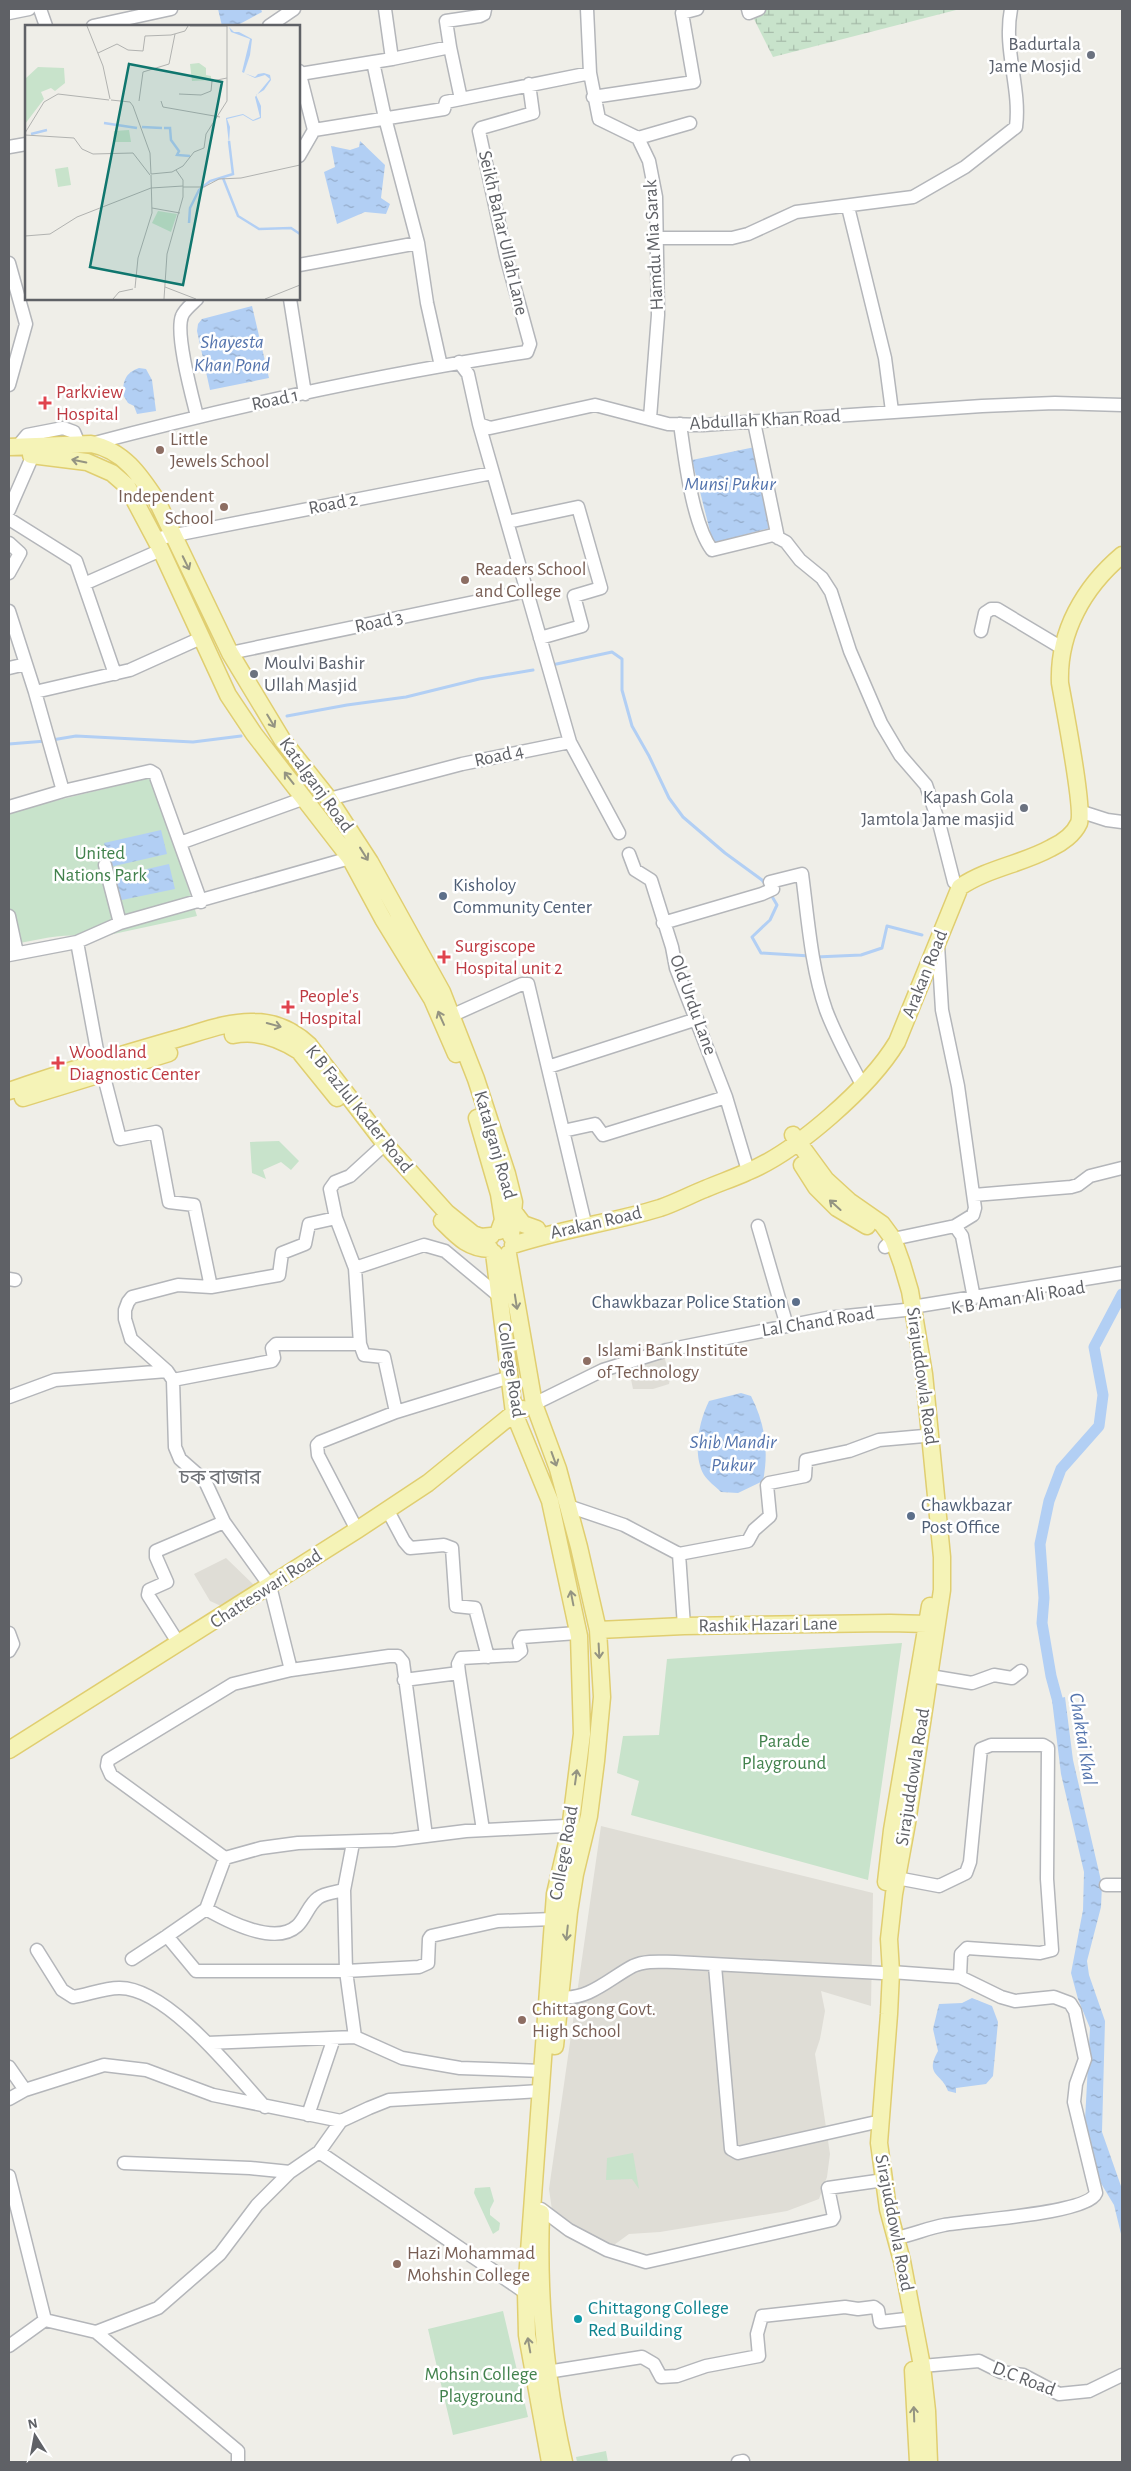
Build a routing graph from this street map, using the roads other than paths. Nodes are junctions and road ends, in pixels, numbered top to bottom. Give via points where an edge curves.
1 (29, 9) edge
2 (40, 9) edge
3 (171, 9) edge
4 (385, 9) edge
5 (485, 9) edge
6 (587, 9) edge
7 (697, 9) edge
8 (748, 9) edge
9 (759, 9) edge
10 (1011, 9) edge
11 (9, 13) edge
12 (288, 17) edge
13 (46, 25) edge
14 (98, 25) edge
15 (271, 25) edge
16 (450, 47) junction
17 (392, 59) junction
18 (373, 62) junction
19 (300, 73) edge
20 (590, 73) junction
21 (300, 77) edge
22 (529, 84) junction
23 (593, 97) junction
24 (461, 98) junction
25 (385, 118) junction
26 (690, 123) dead end
27 (314, 130) junction
28 (638, 138) junction
29 (25, 144) edge
30 (9, 147) edge
31 (301, 150) edge
32 (848, 206) junction
33 (658, 238) junction
34 (418, 243) junction
35 (9, 263) edge
36 (300, 265) edge
37 (197, 300) edge
38 (290, 300) edge
39 (459, 362) junction
40 (441, 366) junction
41 (9, 385) edge
42 (305, 394) junction
43 (1122, 405) edge
44 (892, 411) junction
45 (197, 416) junction
46 (650, 418) junction
47 (754, 422) junction
48 (480, 424) junction
49 (680, 424) junction
50 (85, 444) junction
51 (12, 450) edge
52 (34, 455) junction
53 (124, 459) junction
54 (112, 473) junction
55 (492, 473) junction
56 (9, 510) edge
57 (9, 519) edge
58 (508, 522) junction
59 (173, 535) junction
60 (778, 538) junction
61 (9, 543) edge
62 (158, 544) junction
63 (1122, 545) edge
64 (1122, 555) edge
65 (9, 573) edge
66 (84, 584) junction
67 (527, 591) junction
68 (9, 611) edge
69 (981, 631) dead end
70 (200, 638) junction
71 (540, 638) junction
72 (1058, 645) junction
73 (230, 653) junction
74 (26, 664) junction
75 (9, 668) edge
76 (115, 674) junction
77 (35, 692) junction
78 (570, 742) junction
79 (63, 791) junction
80 (305, 798) junction
81 (328, 798) junction
82 (9, 807) edge
83 (1079, 811) junction
84 (1122, 822) edge
85 (619, 833) dead end
86 (180, 843) junction
87 (629, 854) dead end
88 (350, 858) junction
89 (105, 865) dead end
90 (957, 884) junction
91 (201, 902) junction
92 (9, 916) edge
93 (120, 923) junction
94 (663, 923) junction
95 (76, 942) junction
96 (937, 945) junction
97 (13, 954) edge
98 (453, 1015) junction
99 (697, 1019) junction
100 (548, 1066) junction
101 (101, 1067) junction
102 (859, 1079) junction
103 (9, 1091) edge
104 (726, 1097) junction
105 (9, 1103) edge
106 (563, 1132) junction
107 (792, 1141) junction
108 (381, 1149) junction
109 (746, 1164) junction
110 (1122, 1168) edge
111 (974, 1195) junction
112 (514, 1212) junction
113 (336, 1218) junction
114 (584, 1218) junction
115 (758, 1226) dead end
116 (955, 1226) junction
117 (537, 1229) junction
118 (501, 1243) junction
119 (889, 1243) junction
120 (355, 1268) junction
121 (1120, 1276) edge
122 (1094, 1282) junction
123 (211, 1287) junction
124 (499, 1296) junction
125 (974, 1298) junction
126 (910, 1310) junction
127 (787, 1326) junction
128 (360, 1344) junction
129 (170, 1375) junction
130 (510, 1377) junction
131 (9, 1397) edge
132 (534, 1404) junction
133 (396, 1412) junction
134 (514, 1413) junction
135 (924, 1436) junction
136 (568, 1506) junction
137 (388, 1509) junction
138 (224, 1522) junction
139 (357, 1530) junction
140 (680, 1554) junction
141 (270, 1586) junction
142 (684, 1626) junction
143 (932, 1626) junction
144 (598, 1630) junction
145 (9, 1633) edge
146 (579, 1634) junction
147 (179, 1644) junction
148 (9, 1651) edge
149 (488, 1657) junction
150 (291, 1670) junction
151 (1021, 1671) dead end
152 (459, 1673) junction
153 (930, 1676) junction
154 (404, 1680) junction
155 (9, 1750) edge
156 (483, 1830) junction
157 (578, 1830) junction
158 (426, 1836) junction
159 (354, 1842) junction
160 (225, 1858) junction
161 (902, 1879) dead end
162 (1106, 1885) dead end
163 (1122, 1885) edge
164 (344, 1890) junction
165 (206, 1909) junction
166 (553, 1919) junction
167 (167, 1936) junction
168 (37, 1950) dead end
169 (132, 1959) dead end
170 (715, 1966) junction
171 (346, 1971) junction
172 (886, 1973) junction
173 (960, 1977) junction
174 (560, 1997) junction
175 (355, 2037) junction
176 (334, 2038) junction
177 (207, 2043) junction
178 (9, 2067) edge
179 (542, 2071) junction
180 (25, 2090) junction
181 (540, 2091) junction
182 (9, 2099) edge
183 (266, 2107) junction
184 (308, 2115) junction
185 (341, 2121) junction
186 (872, 2123) junction
187 (319, 2152) junction
188 (124, 2163) dead end
189 (290, 2172) junction
190 (9, 2176) edge
191 (877, 2181) junction
192 (541, 2209) junction
193 (896, 2238) junction
194 (526, 2293) junction
195 (906, 2319) junction
196 (46, 2320) junction
197 (96, 2332) junction
198 (9, 2346) edge
199 (918, 2366) junction
200 (547, 2372) junction
201 (1122, 2375) edge
202 (238, 2462) edge
203 (550, 2462) edge
204 (564, 2462) edge
205 (918, 2462) edge
206 (929, 2462) edge

1 - 11 street
2 - 13 street
3 - 14 street
4 - 17 street
5 - 16 street via 480,16 446,22
6 - 20 street
7 - 23 street via 682,13 694,82
8 - 9 street via 749,13
10 - 32 street via 1008,23 1010,65 1019,107 1016,126 965,167 913,197
12 - 15 street
16 - 17 street
16 - 24 street
17 - 18 street
18 - 19 street
18 - 25 street
20 - 22 street
20 - 23 street
21 - 27 street
22 - 24 street
22 - 39 street, Seikh Bahar Ullah Lane via 533,113 479,131 530,348 527,352
23 - 28 street via 599,119
24 - 25 street via 445,102 444,109
25 - 27 street
25 - 34 street
26 - 28 street
27 - 31 street
28 - 33 street, Hamdu Mia Sarak via 648,161 656,197
29 - 30 street
32 - 33 street via 796,212 732,238
32 - 44 street via 886,358
33 - 46 street, Hamdu Mia Sarak via 658,315
34 - 36 street
34 - 40 street
35 - 41 street via 26,324
37 - 45 street via 182,315 181,326
38 - 42 street
39 - 40 street, Road 1
39 - 48 street via 468,374
40 - 42 street, Road 1
42 - 45 street, Road 1
43 - 44 street, Abdullah Khan Road via 1055,403
44 - 47 street, Abdullah Khan Road
45 - 50 street, Road 1
46 - 48 street, Abdullah Khan Road via 595,405 506,426 490,428
46 - 49 street, Abdullah Khan Road
47 - 49 street, Abdullah Khan Road
47 - 60 street
48 - 55 street
49 - 60 street via 692,495 705,541 712,550 773,535
50 - 51 main road, Katalganj Road
50 - 53 main road, Katalganj Road via 104,446
51 - 52 main road, Katalganj Road
54 -> 52 main road, Katalganj Road via 87,462
52 - 56 street
53 - 54 main road
53 - 59 main road, Katalganj Road via 157,501
54 - 62 main road, Katalganj Road via 127,486
55 - 58 street
55 - 59 street, Road 2
57 - 66 street via 76,561
58 - 67 street
58 - 71 street via 578,507 601,588 574,596 582,626
59 - 62 street, Road 2
59 -> 73 main road, Katalganj Road
60 - 90 street via 822,578 831,592 850,651 881,723 900,755 926,785
61 - 65 street via 20,553
62 - 66 street, Road 2
62 - 70 main road, Katalganj Road
63 - 72 main road via 1075,600
64 - 83 main road via 1104,570 1083,598 1066,638 1060,664
66 - 76 street
67 - 71 street
67 - 73 street, Road 3
68 - 74 street
69 - 72 street via 986,613 997,609
70 - 76 street
80 -> 70 main road, Katalganj Road via 254,734 233,702
71 - 78 street
72 - 90 main road via 1057,693 1073,798 1072,817 1060,831 1040,845 968,871
73 -> 81 main road, Katalganj Road via 282,741
74 - 75 street
74 - 77 street
76 - 77 street
77 - 79 street
78 - 81 street, Road 4 via 462,764
78 - 85 street
79 - 82 street
79 - 86 street via 150,771 155,774
80 - 86 street
80 - 88 main road, Katalganj Road
81 -> 98 main road, Katalganj Road via 374,870
83 - 84 street
83 - 90 main road via 1080,822 1072,834 1051,848
86 - 91 street
87 - 94 street, Old Urdu Lane via 635,870 651,880
88 - 91 street
118 -> 88 main road, Katalganj Road via 503,1220 499,1194 458,1057 432,999
89 - 93 street
90 - 96 main road, Arakan Road
90 - 102 main road, Arakan Road via 894,1037
91 - 93 street
92 - 97 street
93 - 95 street
94 - 99 street, Old Urdu Lane via 676,968
94 - 102 street via 767,892 770,882 802,874 814,965 826,1008
95 - 97 street
95 - 101 street
96 - 107 main road, Arakan Road via 897,1042 885,1063 869,1081
96 - 111 street via 942,1010 958,1086
98 - 100 street via 528,984
98 - 112 main road, Katalganj Road via 504,1165
99 - 100 street
99 - 104 street, Old Urdu Lane
100 - 106 street
101 - 103 main road, K B Fazlul Kader Road
101 - 105 main road, K B Fazlul Kader Road
101 - 108 main road, K B Fazlul Kader Road via 224,1026 254,1022 278,1025 300,1036 309,1045
101 - 123 street via 120,1138 156,1132 169,1202 194,1205
102 - 107 main road, Arakan Road
104 - 106 street via 603,1135 595,1124
104 - 109 street, Old Urdu Lane
106 - 114 street
107 - 109 main road, Arakan Road
107 - 118 main road, Arakan Road via 747,1172 662,1207 602,1224
107 - 119 main road, Sirajuddowla Road via 826,1180 882,1224
108 - 113 street via 350,1176 332,1185
108 - 118 main road, K B Fazlul Kader Road via 473,1234
109 - 114 main road, Arakan Road via 658,1200
110 - 111 street via 1090,1176 1072,1187
111 - 116 street via 973,1215
112 - 117 main road via 524,1224
112 - 118 main road, Katalganj Road
113 - 120 street
113 - 123 street via 309,1224 305,1244 282,1253 280,1275
114 - 117 main road, Arakan Road
115 - 127 street
116 - 119 street
116 - 125 street via 962,1236
117 - 118 main road, Arakan Road
118 - 124 main road, College Road
118 -> 132 main road, College Road
119 - 126 main road, Sirajuddowla Road via 902,1264
120 - 124 street via 424,1245 435,1247 445,1251
120 - 128 street
121 - 122 street, K B Aman Ali Road
122 - 125 street, K B Aman Ali Road
122 - 126 street, K B Aman Ali Road
123 - 129 street via 178,1285 139,1294 128,1302 125,1319 131,1339
124 - 130 main road, College Road
125 - 126 street, K B Aman Ali Road
126 - 127 street, Lal Chand Road via 827,1318
126 - 135 main road, Sirajuddowla Road
126 - 143 main road, Sirajuddowla Road via 927,1392 942,1557 942,1590
127 - 132 street, Lal Chand Road via 667,1350 602,1370
128 - 129 street via 276,1344 272,1348 272,1361
128 - 133 street via 364,1355 384,1357
129 - 131 street via 56,1380
129 - 138 street via 175,1447 180,1459 205,1481
130 - 133 street
130 - 134 main road, College Road
132 - 134 main road, Chatteswari Road
132 -> 136 main road, College Road
133 - 139 street via 317,1445 318,1455
134 - 137 main road, Chatteswari Road via 428,1483
146 -> 134 main road, College Road via 550,1501
135 - 140 street via 879,1440 849,1451 806,1460 805,1476 767,1485 770,1516 754,1530 748,1541
135 - 143 main road, Sirajuddowla Road via 933,1561
136 - 140 street via 624,1524
136 - 144 main road, College Road
137 - 139 main road, Chatteswari Road
137 - 149 street via 410,1548 444,1545 452,1548 456,1606 475,1608
138 - 141 street
138 - 147 street via 156,1551 167,1583 151,1589 148,1595
139 - 141 main road, Chatteswari Road
140 - 142 street
141 - 147 main road, Chatteswari Road
141 - 150 street
142 - 143 main road, Rashik Hazari Lane
142 - 144 main road, Rashik Hazari Lane
143 - 153 main road, Sirajuddowla Road
143 - 172 main road, Sirajuddowla Road via 887,1867
144 -> 157 main road, College Road via 602,1697 596,1761
145 - 148 street via 13,1644
146 - 149 street via 522,1637 520,1653
157 -> 146 main road, College Road via 582,1734
147 - 155 main road, Chatteswari Road
149 - 152 street via 461,1658
150 - 154 street via 398,1656 403,1662
150 - 160 street via 233,1684 108,1760 111,1775
151 - 153 street via 1012,1678 994,1675 972,1683
152 - 154 street
152 - 156 street
153 - 172 main road, Sirajuddowla Road via 894,1894
154 - 158 street
156 - 157 street via 565,1826
156 - 158 street
157 - 166 main road, College Road via 555,1894
157 -> 174 main road, College Road
158 - 159 street
159 - 160 street via 298,1843 261,1848
159 - 164 street
160 - 165 street
161 - 173 street via 939,1886 966,1873 970,1862 981,1749 991,1745 1043,1745 1048,1748 1047,1879 1052,1950 1040,1953 967,1948 961,1954
162 - 163 street
164 - 165 street via 317,1898 297,1927 286,1932 259,1932 231,1924
164 - 171 street
165 - 167 street
166 - 171 street via 498,1921 431,1936 428,1939 428,1963 419,1967
166 - 179 main road, College Road
167 - 169 street
167 - 171 street via 196,1971
168 - 177 street via 62,1990 73,1997 119,1988 140,1992 162,2004
170 - 172 street
170 - 174 street via 647,1962 634,1966 595,1990 568,1998
170 - 186 street via 731,2149 734,2152
171 - 175 street
172 - 173 street
172 - 186 main road, Sirajuddowla Road
172 - 193 main road, Sirajuddowla Road via 879,2143 888,2209
173 - 193 street via 1016,2001 1054,1997 1070,2002 1075,2011 1085,2058 1074,2102 1096,2193 1092,2199 1065,2209 943,2225
174 - 192 main road, College Road
175 - 176 street
175 - 179 street via 402,2058 460,2068
176 - 177 street
176 - 184 street
177 - 183 street
178 - 180 street
179 - 181 main road, College Road
180 - 182 street
180 - 183 street via 104,2065 146,2070 213,2096
181 - 185 street via 390,2100
181 - 194 main road, College Road
183 - 184 street
184 - 185 street
185 - 187 street
186 - 191 main road, Sirajuddowla Road
187 - 189 street
187 - 194 street
188 - 189 street
189 - 197 street via 257,2205 220,2254 158,2308
190 - 196 street
191 - 192 street via 828,2188 832,2220 646,2262 607,2250 569,2230
191 - 195 main road, Sirajuddowla Road via 884,2229 896,2267
192 - 200 main road, College Road via 541,2325
193 - 199 main road, Sirajuddowla Road
203 -> 194 main road, College Road via 527,2335
195 - 199 main road, Sirajuddowla Road
195 - 200 street via 880,2322 878,2310 874,2307 762,2316 758,2334 759,2356 706,2366 677,2376 661,2377 654,2364 642,2357
196 - 197 street
196 - 198 street
197 - 202 street via 238,2451
199 - 201 street, D.C Road via 979,2361 1001,2372 1023,2375 1059,2394 1089,2391
205 -> 199 main road, Sirajuddowla Road
199 - 206 main road, Sirajuddowla Road via 927,2410
200 - 204 main road, College Road

